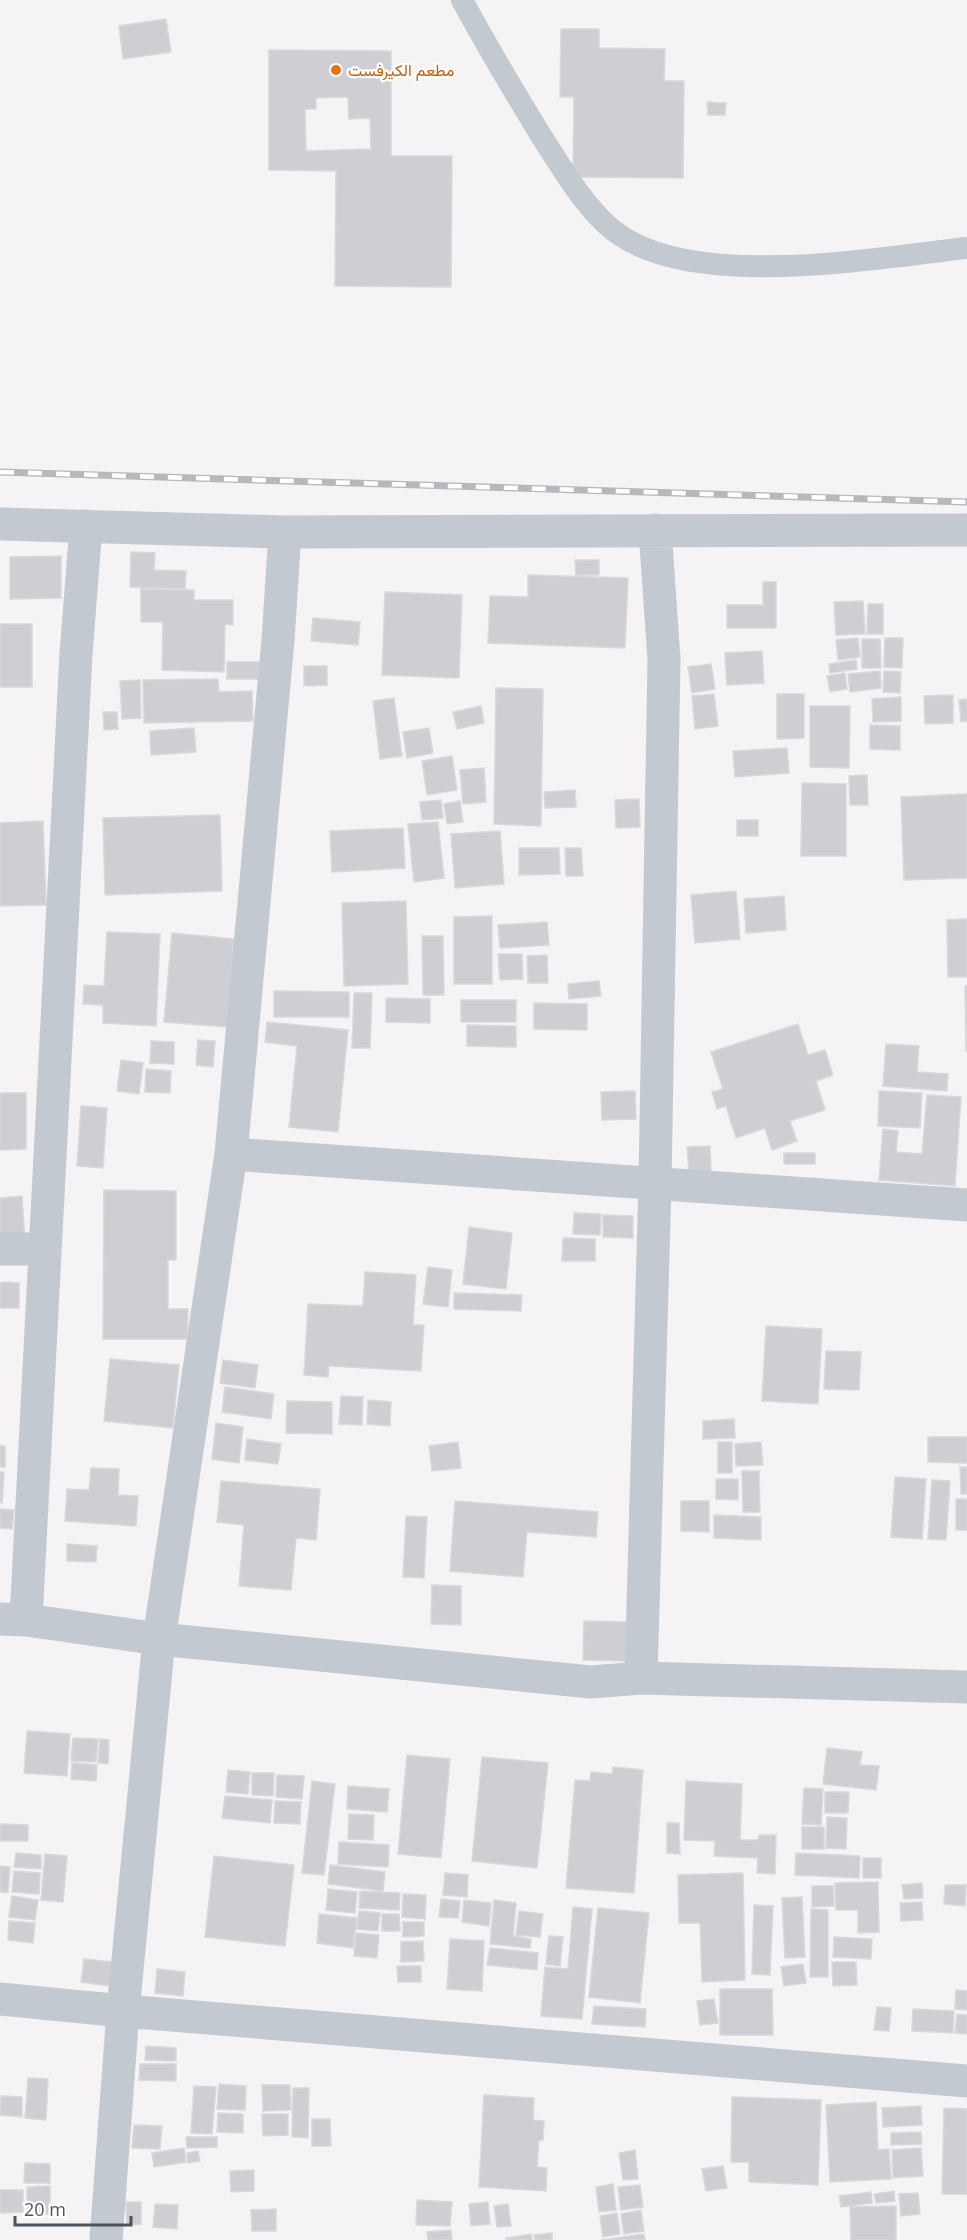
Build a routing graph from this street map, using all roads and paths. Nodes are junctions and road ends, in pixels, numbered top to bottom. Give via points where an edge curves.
1 (462, 0) edge
2 (967, 248) edge
3 (0, 524) edge
4 (86, 526) junction
5 (655, 530) junction
6 (967, 530) edge
7 (285, 532) junction
8 (231, 1154) junction
9 (655, 1184) junction
10 (967, 1205) edge
11 (0, 1249) edge
12 (45, 1249) junction
13 (13, 1619) edge
14 (159, 1639) junction
15 (641, 1678) junction
16 (967, 1688) edge
17 (0, 1999) edge
18 (123, 2012) junction
19 (967, 2081) edge
20 (106, 2240) edge

1 - 2 lane via 578,195 609,227 633,242 657,253 721,266 806,266
3 - 4 street
4 - 7 street
4 - 12 street
5 - 6 street
5 - 7 street
5 - 9 street via 664,659
7 - 8 street
8 - 9 street
8 - 14 street
9 - 10 street
9 - 15 street
11 - 12 street
12 - 13 street
13 - 14 street
14 - 15 street via 591,1682
14 - 18 street
15 - 16 street
17 - 18 street
18 - 19 street
18 - 20 street

